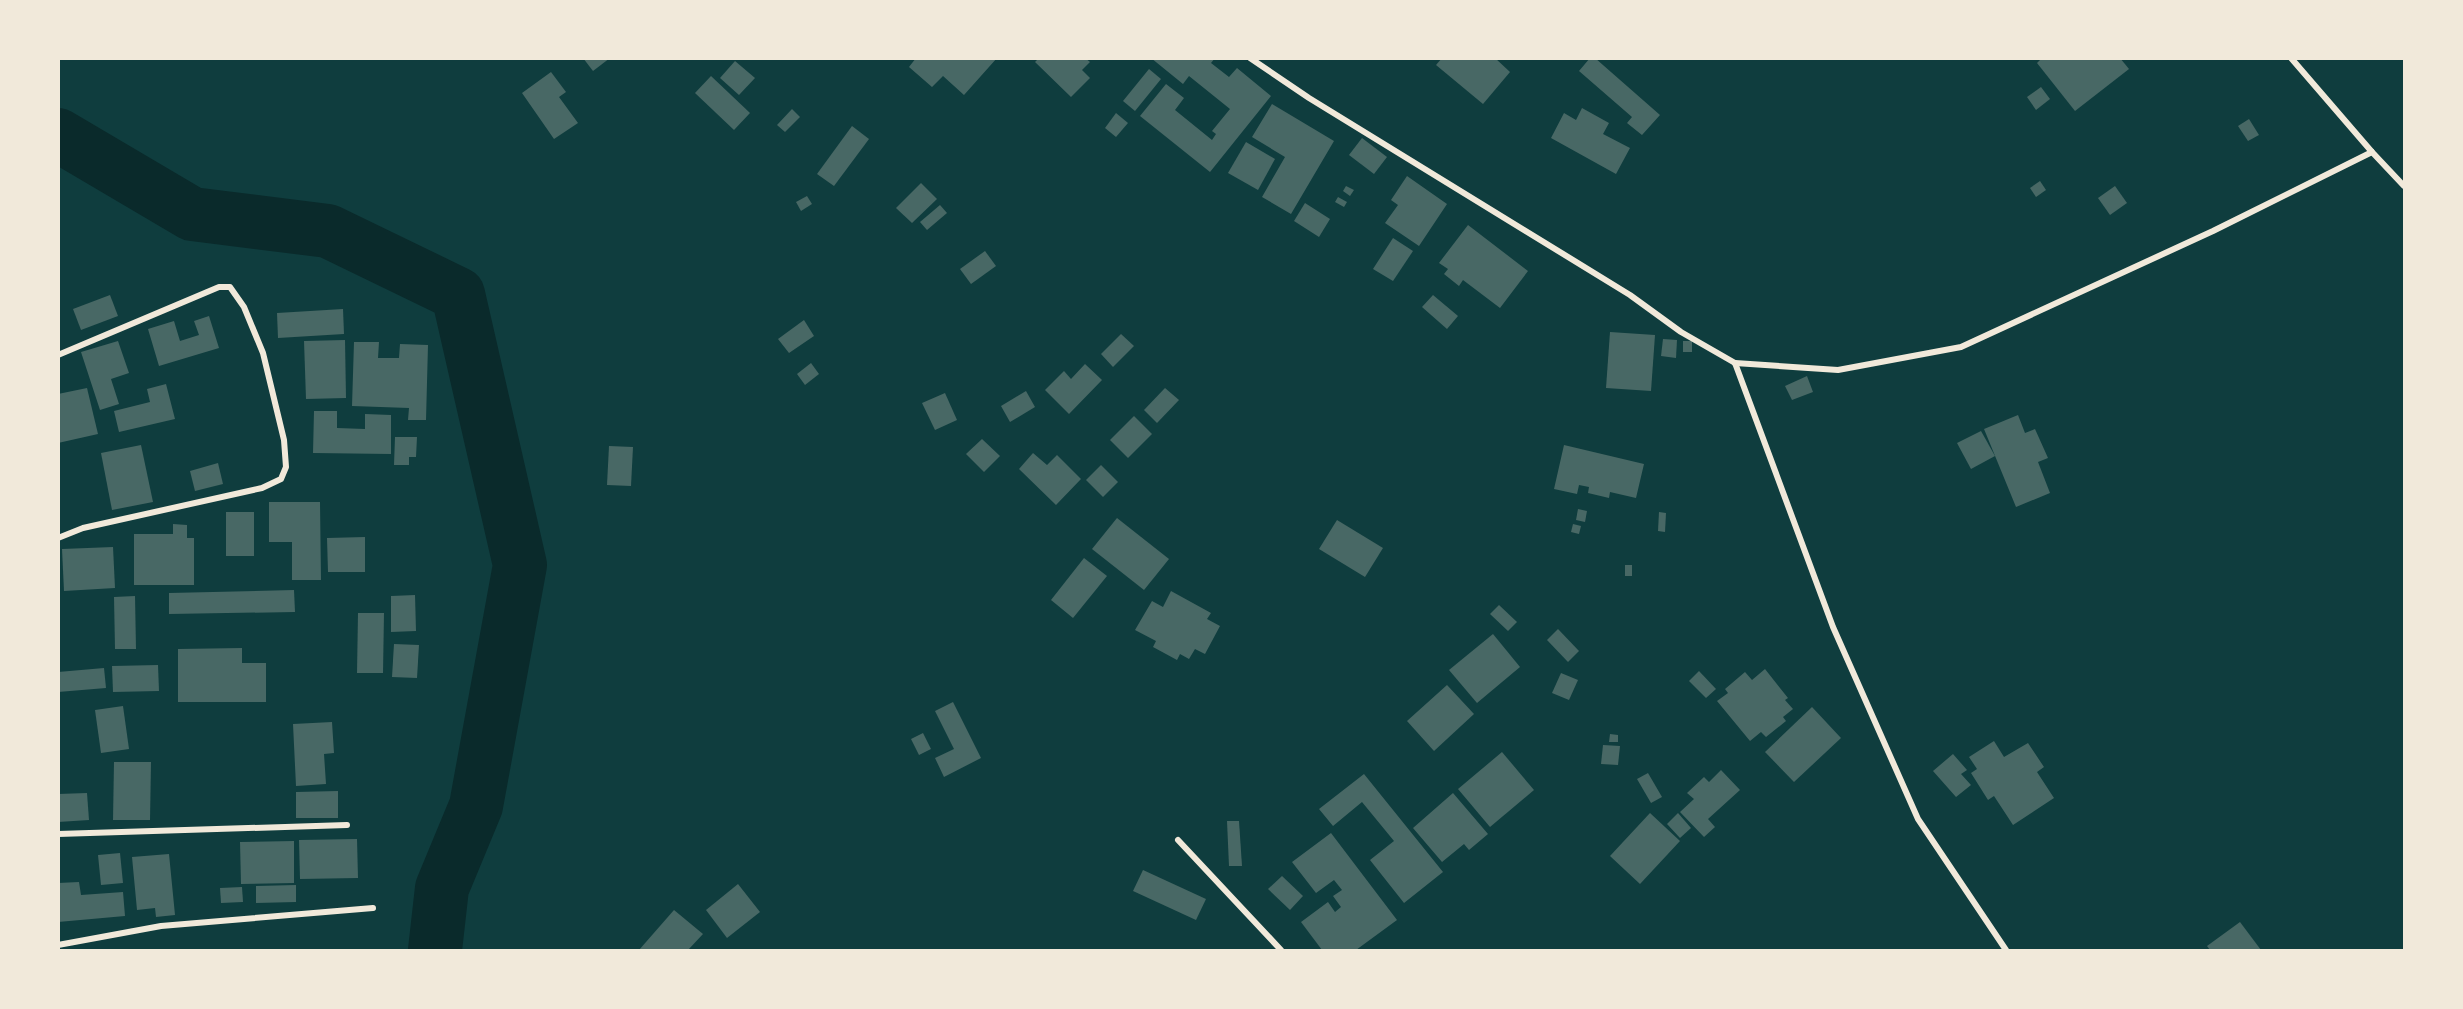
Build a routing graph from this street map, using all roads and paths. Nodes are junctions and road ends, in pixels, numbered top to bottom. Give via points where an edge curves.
1 (1250, 58) edge
2 (2291, 58) edge
3 (2372, 152) junction
4 (2404, 186) edge
5 (58, 355) edge
6 (1735, 363) junction
7 (58, 538) edge
8 (347, 825) dead end
9 (58, 834) edge
10 (1178, 840) dead end
11 (373, 908) dead end
12 (58, 945) edge
13 (1281, 951) edge
14 (2006, 951) edge

1 - 6 street
2 - 3 street
3 - 4 street
3 - 6 street via 2213,231 1961,346 1838,370
5 - 7 street via 219,287 230,287 244,306 263,353 284,440 286,467 281,479 262,488 83,528
6 - 14 street via 1833,627 1918,819
8 - 9 street
10 - 13 street
11 - 12 street via 161,926

